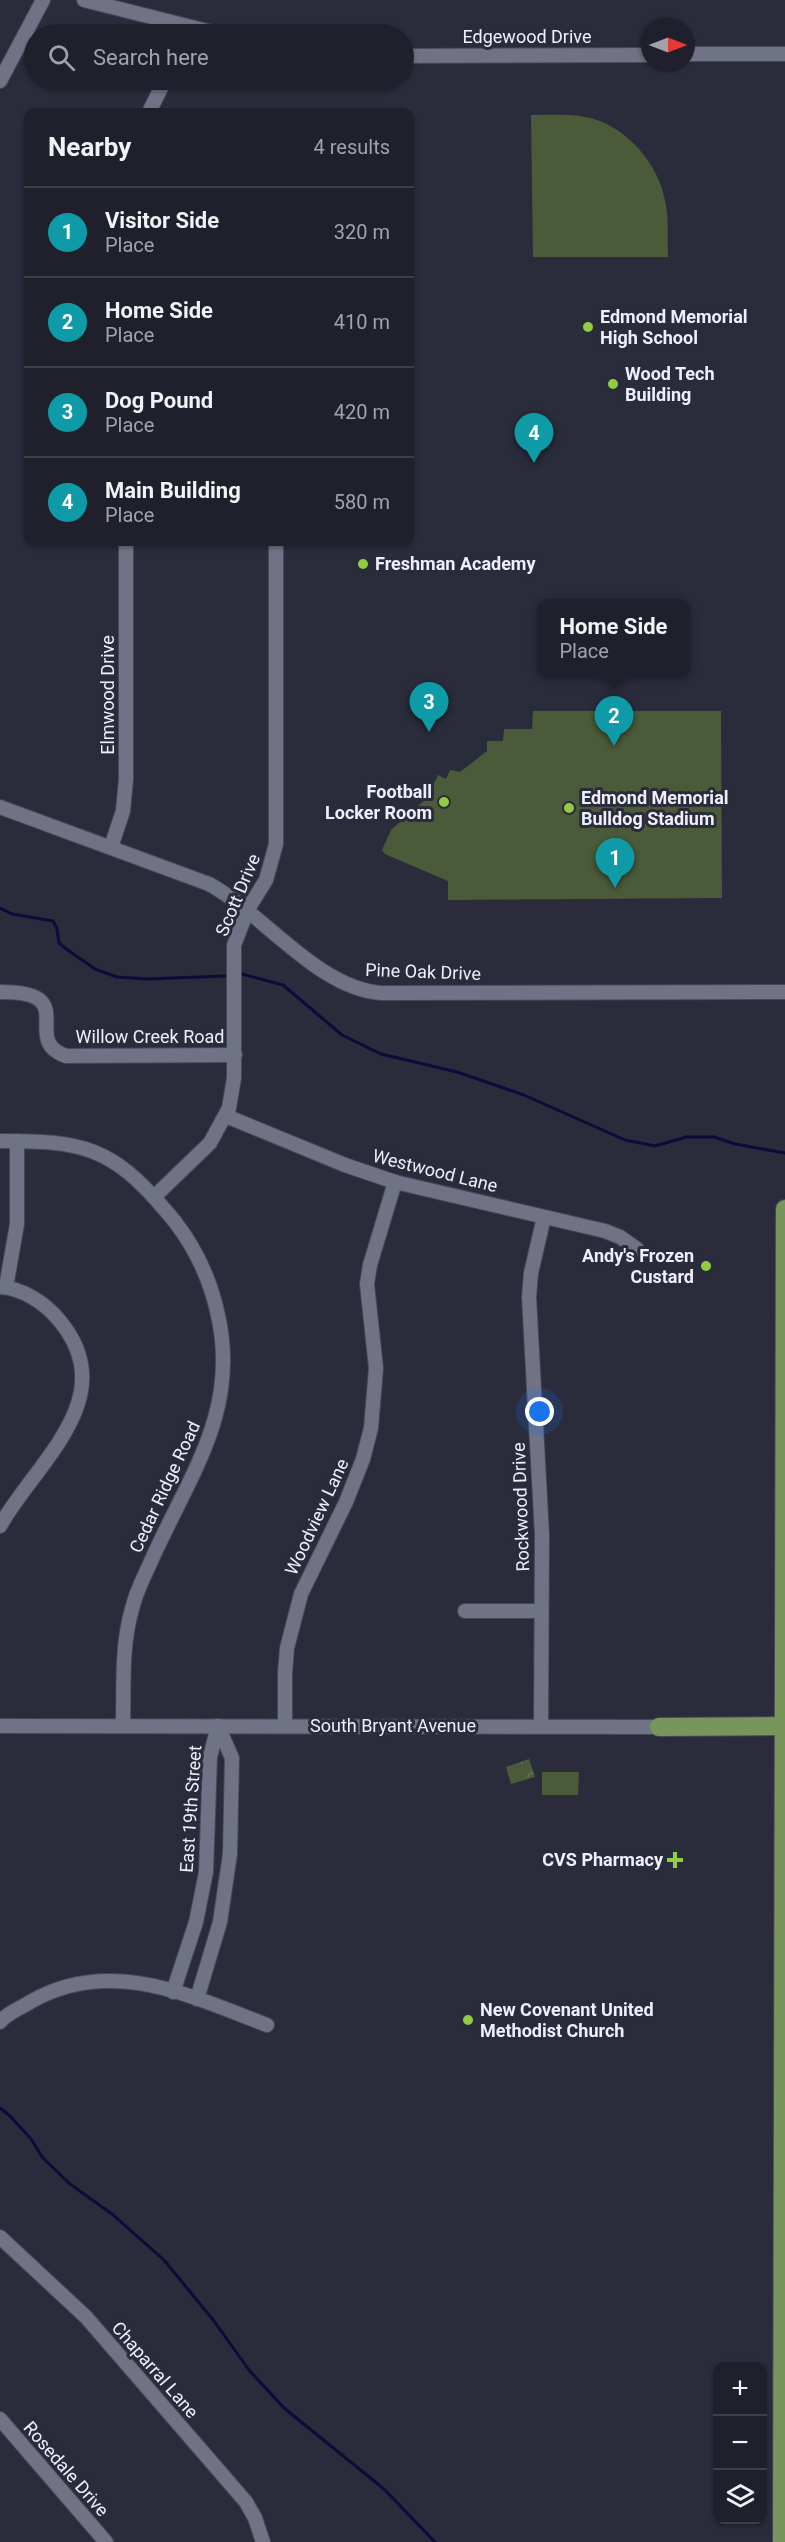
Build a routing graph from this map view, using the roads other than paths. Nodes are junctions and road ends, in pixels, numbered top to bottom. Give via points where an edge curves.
1 (44, 0) edge
2 (84, 0) edge
3 (31, 24) edge
4 (166, 24) edge
5 (24, 37) edge
6 (641, 54) edge
7 (695, 54) edge
8 (785, 54) edge
9 (414, 56) edge
10 (0, 81) edge
11 (160, 90) edge
12 (151, 108) edge
13 (126, 546) edge
14 (276, 546) edge
15 (0, 807) edge
16 (111, 847) junction
17 (248, 909) junction
18 (0, 992) edge
19 (785, 992) edge
20 (235, 1055) junction
21 (226, 1116) junction
22 (0, 1141) edge
23 (17, 1141) junction
24 (395, 1182) junction
25 (154, 1197) junction
26 (785, 1209) edge
27 (544, 1217) junction
28 (637, 1249) dead end
29 (3, 1287) edge
30 (0, 1526) edge
31 (465, 1611) dead end
32 (541, 1611) junction
33 (285, 1725) junction
34 (0, 1726) edge
35 (123, 1726) junction
36 (218, 1726) junction
37 (784, 1726) edge
38 (541, 1727) junction
39 (659, 1727) joint
40 (174, 1992) junction
41 (197, 1999) junction
42 (0, 2022) edge
43 (267, 2025) dead end
44 (783, 2230) edge
45 (0, 2237) edge
46 (0, 2419) edge
47 (783, 2453) edge
48 (106, 2542) edge
49 (263, 2542) edge
50 (782, 2542) edge

1 - 3 street
2 - 4 street
5 - 10 street
6 - 9 street, Edgewood Drive
7 - 8 street
11 - 12 street
13 - 16 street, Elmwood Drive via 126,779 123,811
14 - 17 street, Scott Drive via 276,844 266,880
15 - 16 street, Pine Oak Drive
16 - 17 street, Pine Oak Drive via 199,879
17 - 19 street, Pine Oak Drive via 323,971 350,987 371,992
17 - 20 street, Scott Drive via 234,945
18 - 20 street, Willow Creek Road via 26,992 39,998 46,1012 47,1040 53,1049 66,1056
20 - 21 street, Scott Drive
21 - 24 street, Westwood Lane
21 - 25 street, Scott Drive via 210,1143
22 - 23 street, Cedar Ridge Road
23 - 25 street, Cedar Ridge Road via 59,1142 94,1151 132,1174
23 - 29 street via 17,1224
24 - 27 street, Westwood Lane
24 - 33 street, Woodview Lane via 367,1284 376,1368 371,1428 346,1502 301,1594 287,1648
25 - 35 street, Cedar Ridge Road via 192,1249 213,1292 221,1325 223,1384 206,1447 132,1608 124,1647
26 - 37 main road
27 - 28 street, Westwood Lane via 604,1231
27 - 32 street, Rockwood Drive via 529,1297 542,1535
29 - 30 street via 42,1304 67,1329 79,1354 82,1379 80,1399 70,1425
31 - 32 street
32 - 38 street, Rockwood Drive
33 - 36 street, South Bryant Avenue
33 - 38 street, South Bryant Avenue
34 - 35 street, South Bryant Avenue
35 - 36 street, South Bryant Avenue
36 - 40 street, East 19th Street via 210,1757 206,1872 196,1922
36 - 41 street, East 19th Street via 232,1758 230,1854 220,1922
37 - 39 main road, South Bryant Avenue
37 - 44 main road
38 - 39 street, South Bryant Avenue
40 - 41 street
40 - 42 street via 118,1979 79,1982 48,1992
41 - 43 street
44 - 47 main road
45 - 49 street, Chaparral Lane via 86,2317 238,2493 255,2518
46 - 48 street, Rosedale Drive
47 - 50 main road

